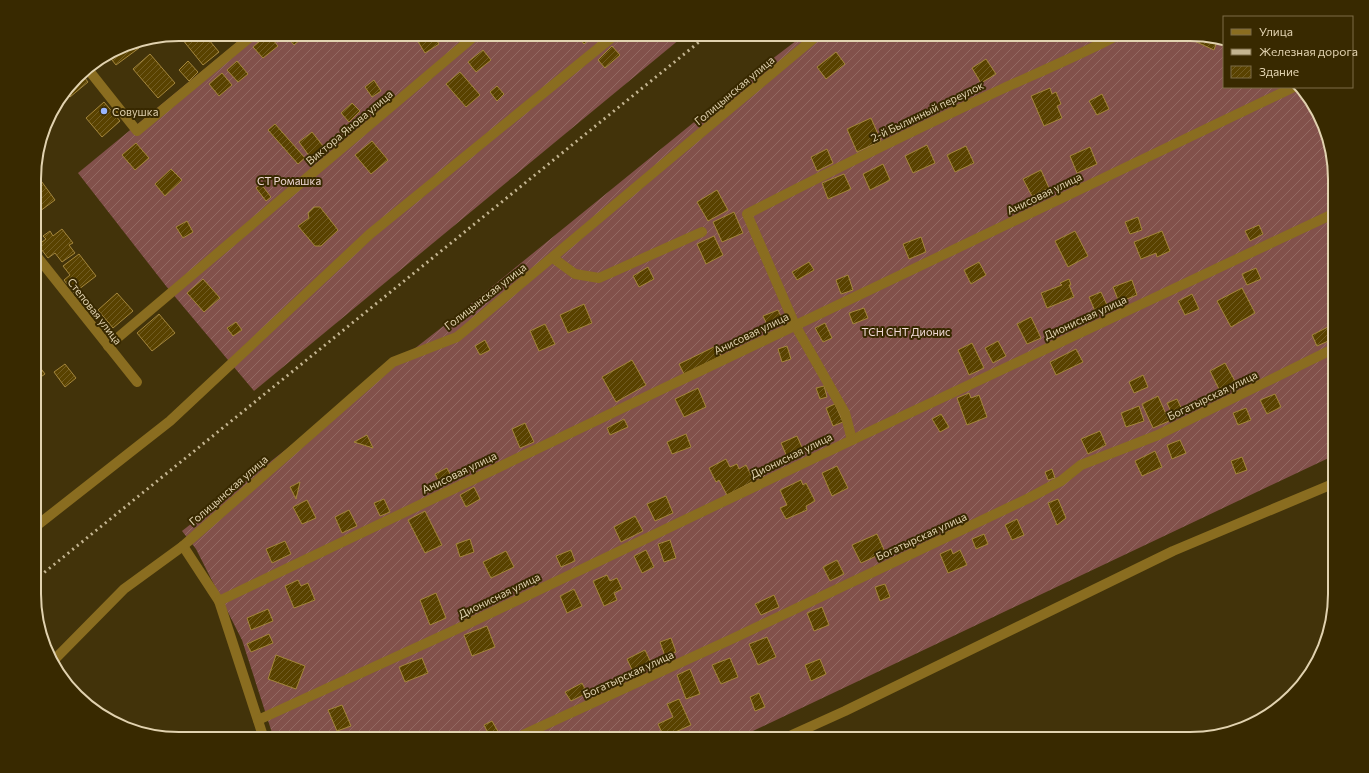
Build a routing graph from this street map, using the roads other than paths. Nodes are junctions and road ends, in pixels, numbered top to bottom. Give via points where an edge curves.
1 (246, 41) edge
2 (469, 41) edge
3 (607, 41) edge
4 (811, 41) edge
5 (1107, 41) edge
6 (91, 73) edge
7 (1292, 88) edge
8 (1328, 216) edge
9 (702, 232) dead end
10 (553, 258) junction
11 (41, 262) edge
12 (795, 325) junction
13 (108, 346) junction
14 (1328, 351) edge
15 (137, 382) dead end
16 (852, 440) junction
17 (1328, 486) edge
18 (41, 522) edge
19 (182, 546) junction
20 (219, 601) junction
21 (56, 657) edge
22 (258, 720) junction
23 (262, 732) edge
24 (529, 732) edge
25 (798, 732) edge

1 - 6 street via 137,131
2 - 13 street, Виктора Янова улица
3 - 18 street via 370,234 170,421
4 - 10 street, Голицынская улица
5 - 12 street, 2-й Былинный переулок via 1003,88 747,214
7 - 12 street, Анисовая улица
8 - 16 street, Дионисная улица
9 - 10 street via 599,278 575,274
10 - 19 street, Голицынская улица via 457,337 393,362
11 - 13 street, Степовая улица
12 - 16 street via 845,413
12 - 20 street, Анисовая улица
13 - 15 street, Степовая улица
14 - 24 street, Богатырская улица via 1158,435 1081,466 1061,481 1029,498
16 - 22 street, Дионисная улица via 457,629
17 - 25 street via 1173,551
19 - 20 street
19 - 21 street, Голицынская улица via 124,589
20 - 22 street
22 - 23 street

